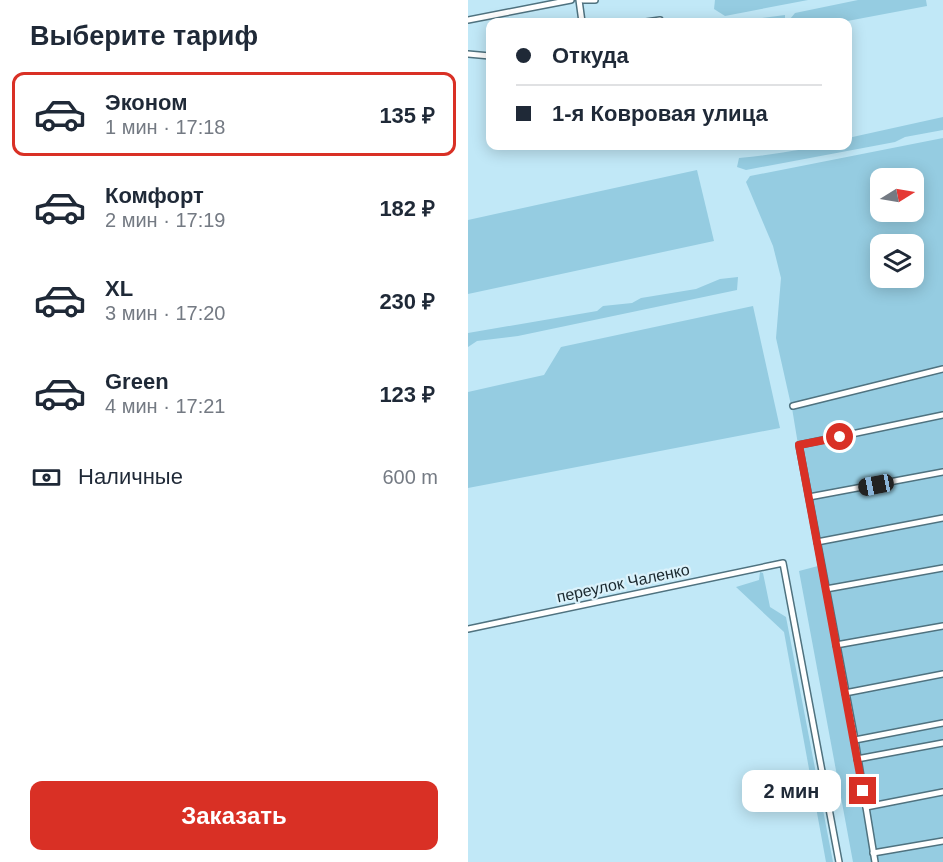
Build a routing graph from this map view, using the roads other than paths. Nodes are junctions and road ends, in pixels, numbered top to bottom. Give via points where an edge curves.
1 (571, 0) edge
2 (581, 0) edge
3 (595, 0) edge
4 (582, 18) edge
5 (468, 20) edge
6 (468, 54) edge
7 (486, 56) edge
8 (943, 369) edge
9 (793, 406) dead end
10 (943, 416) edge
11 (943, 472) edge
12 (809, 497) junction
13 (943, 518) edge
14 (817, 542) junction
15 (943, 568) edge
16 (826, 589) junction
17 (943, 626) edge
18 (468, 629) edge
19 (836, 645) junction
20 (943, 674) edge
21 (845, 693) junction
22 (943, 723) edge
23 (855, 740) junction
24 (943, 742) edge
25 (857, 759) junction
26 (943, 792) edge
27 (866, 807) junction
28 (943, 841) edge
29 (873, 854) junction
30 (839, 862) edge
31 (875, 862) edge

1 - 5 street
2 - 3 street
2 - 4 street
6 - 7 street
8 - 9 street
10 - 12 street via 799,445
11 - 12 street
12 - 14 street
13 - 14 street
14 - 16 street
15 - 16 street
16 - 19 street
17 - 19 street
18 - 30 street, переулок Чаленко via 783,563
19 - 21 street
20 - 21 street
21 - 23 street
22 - 23 street
23 - 25 street
24 - 25 street
25 - 27 street
26 - 27 street
27 - 29 street
28 - 29 street
29 - 31 street

